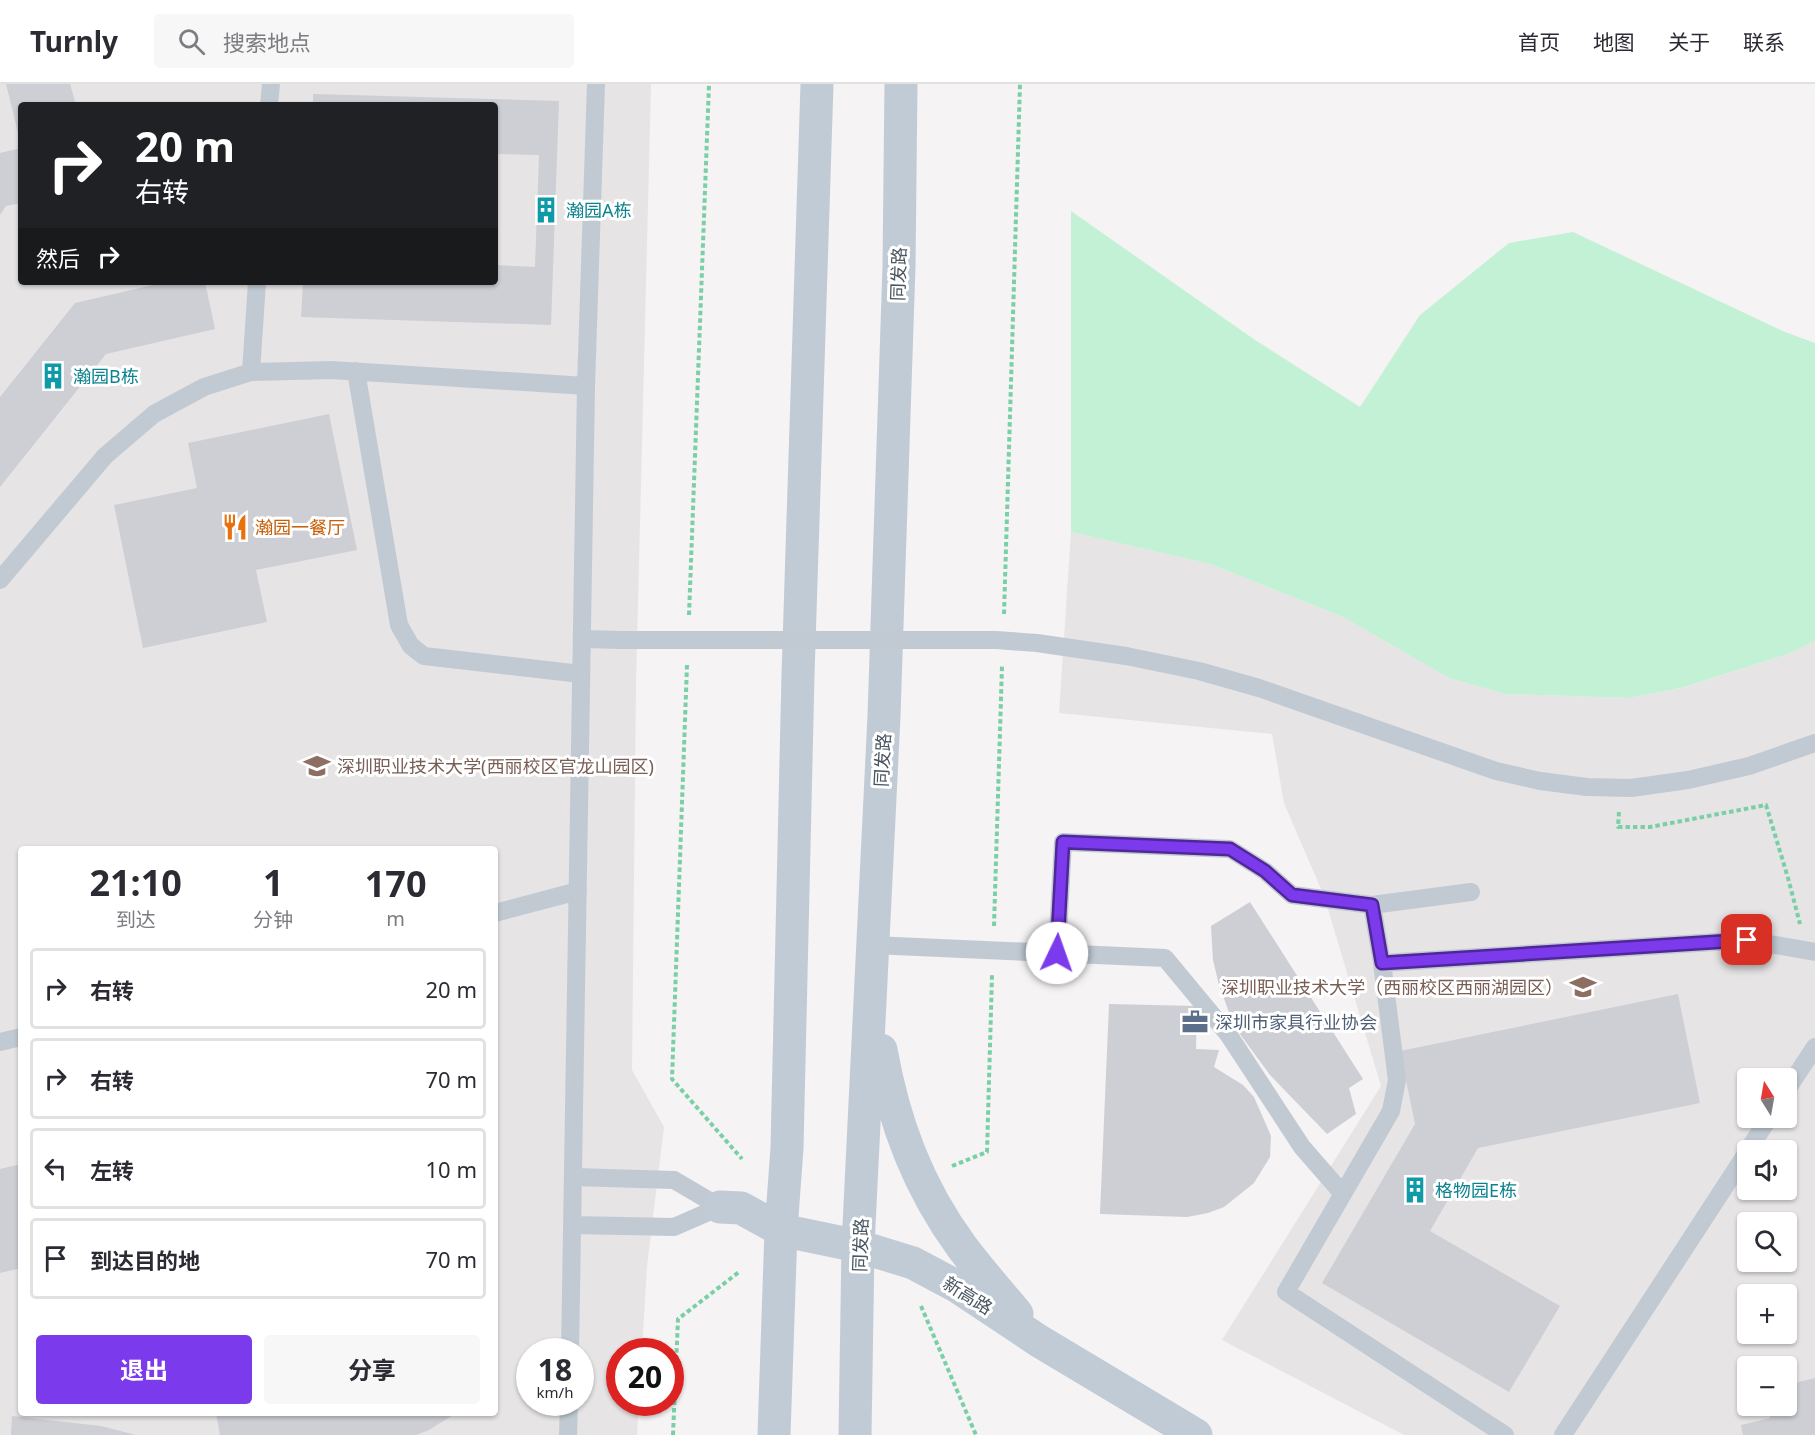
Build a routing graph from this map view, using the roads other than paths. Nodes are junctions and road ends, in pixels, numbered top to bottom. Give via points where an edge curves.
1 (271, 84) edge
2 (596, 84) edge
3 (817, 84) edge
4 (901, 84) edge
5 (269, 102) edge
6 (257, 285) edge
7 (356, 371) junction
8 (250, 372) junction
9 (586, 386) junction
10 (0, 580) edge
11 (583, 639) junction
12 (581, 674) junction
13 (1815, 743) edge
14 (578, 891) junction
15 (1471, 891) dead end
16 (1372, 905) junction
17 (498, 912) edge
18 (873, 945) junction
19 (1810, 950) edge
20 (1057, 953) junction
21 (1382, 963) junction
22 (872, 979) junction
23 (18, 1038) edge
24 (0, 1042) edge
25 (1815, 1047) edge
26 (1797, 1074) edge
27 (1737, 1168) edge
28 (574, 1177) junction
29 (1343, 1194) junction
30 (720, 1207) junction
31 (573, 1225) junction
32 (781, 1230) junction
33 (858, 1246) junction
34 (570, 1338) edge
35 (1039, 1341) junction
36 (569, 1416) edge
37 (568, 1435) edge
38 (774, 1435) edge
39 (855, 1435) edge
40 (1196, 1435) edge
41 (1504, 1435) edge
42 (1563, 1435) edge

1 - 5 lane
2 - 9 lane
3 - 32 main road via 787,1148
4 - 18 main road, 同发路 via 898,278
6 - 8 lane
7 - 8 lane
7 - 9 lane
7 - 12 lane via 399,625 411,646 424,656
8 - 10 lane via 204,387 154,414 105,456
9 - 11 lane
11 - 12 lane
11 - 13 lane, bridge via 996,640 1126,656 1259,688 1496,771 1587,787 1688,780 1738,769
12 - 14 lane
14 - 17 lane
14 - 28 lane
15 - 16 lane
16 - 20 lane via 1292,895 1265,871 1230,849 1063,842
16 - 21 lane
18 - 20 lane
18 - 22 main road, 同发路
19 - 21 lane via 1747,940
20 - 29 lane via 1165,958 1228,1034 1302,1147
21 - 29 lane via 1397,1080 1391,1111
22 - 33 main road, 同发路
22 - 35 main road via 885,1073 910,1158 962,1248
23 - 24 lane
25 - 26 lane
27 - 42 lane
28 - 30 lane via 674,1180
28 - 31 lane
29 - 41 lane via 1286,1292
30 - 31 lane via 674,1227
30 - 32 main road, 新高路 via 741,1208
31 - 34 lane
32 - 33 main road, 新高路
32 - 38 main road
33 - 35 main road, 新高路 via 913,1263 958,1287
33 - 39 main road, 同发路
35 - 40 main road, 新高路
36 - 37 lane

